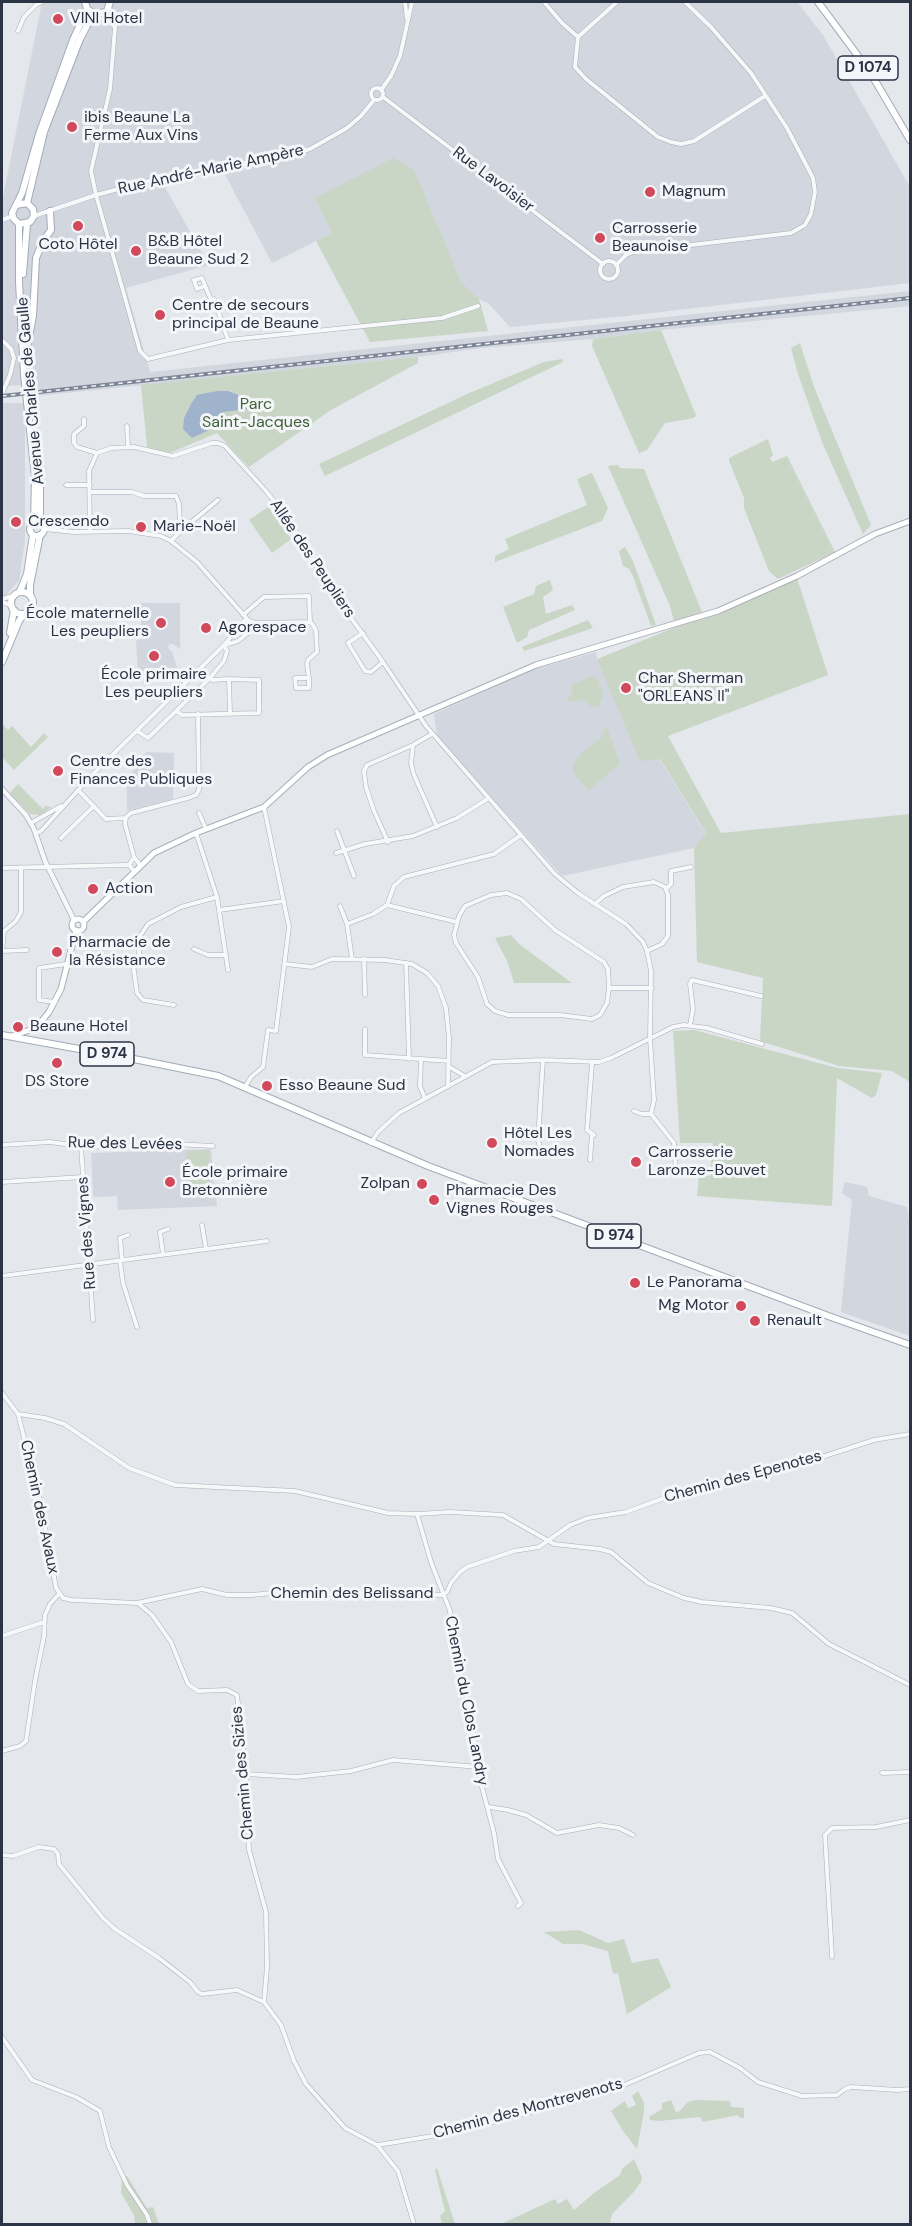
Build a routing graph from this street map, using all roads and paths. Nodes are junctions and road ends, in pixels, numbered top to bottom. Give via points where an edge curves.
1 (42, 2) edge
2 (405, 2) edge
3 (412, 2) edge
4 (544, 2) edge
5 (617, 2) edge
6 (685, 2) edge
7 (818, 2) edge
8 (85, 4) edge
9 (111, 4) edge
10 (93, 14) junction
11 (103, 14) junction
12 (407, 22) junction
13 (115, 28) junction
14 (18, 31) dead end
15 (578, 37) junction
16 (381, 90) junction
17 (765, 96) junction
18 (383, 97) junction
19 (374, 100) junction
20 (910, 140) edge
21 (96, 195) junction
22 (27, 203) junction
23 (16, 205) junction
24 (50, 211) junction
25 (12, 216) junction
26 (34, 216) junction
27 (2, 220) edge
28 (23, 224) junction
29 (603, 264) junction
30 (616, 265) junction
31 (205, 286) dead end
32 (478, 306) dead end
33 (2, 340) edge
34 (228, 340) junction
35 (26, 353) junction
36 (2, 394) edge
37 (84, 419) dead end
38 (127, 426) dead end
39 (128, 447) junction
40 (97, 453) junction
41 (66, 485) dead end
42 (90, 485) junction
43 (91, 492) junction
44 (218, 500) dead end
45 (910, 521) edge
46 (183, 528) junction
47 (38, 529) junction
48 (90, 531) junction
49 (171, 541) junction
50 (20, 591) junction
51 (30, 595) junction
52 (13, 596) junction
53 (2, 600) edge
54 (12, 608) junction
55 (24, 614) junction
56 (249, 620) junction
57 (309, 622) junction
58 (363, 633) junction
59 (224, 645) junction
60 (2, 654) edge
61 (2, 662) edge
62 (383, 662) junction
63 (210, 678) junction
64 (309, 678) junction
65 (229, 679) junction
66 (179, 688) junction
67 (188, 699) junction
68 (176, 711) junction
69 (230, 713) junction
70 (198, 714) junction
71 (418, 716) junction
72 (137, 731) junction
73 (432, 734) junction
74 (413, 746) junction
75 (2, 789) edge
76 (78, 790) junction
77 (489, 798) junction
78 (64, 804) junction
79 (94, 806) junction
80 (264, 807) junction
81 (199, 813) dead end
82 (126, 818) junction
83 (31, 823) junction
84 (437, 826) junction
85 (206, 830) junction
86 (337, 831) dead end
87 (36, 833) junction
88 (196, 833) junction
89 (521, 835) junction
90 (62, 838) dead end
91 (388, 842) junction
92 (345, 850) junction
93 (336, 853) dead end
94 (134, 856) junction
95 (129, 865) junction
96 (140, 865) junction
97 (21, 867) junction
98 (47, 867) junction
99 (691, 867) dead end
100 (2, 868) edge
101 (134, 871) junction
102 (354, 876) dead end
103 (666, 889) junction
104 (217, 897) junction
105 (284, 902) junction
106 (595, 904) junction
107 (387, 905) junction
108 (340, 906) dead end
109 (219, 910) junction
110 (74, 920) junction
111 (83, 922) junction
112 (457, 922) junction
113 (347, 924) junction
114 (75, 930) junction
115 (194, 948) dead end
116 (27, 950) dead end
117 (2, 951) edge
118 (647, 951) junction
119 (226, 955) junction
120 (153, 957) dead end
121 (139, 958) junction
122 (352, 959) junction
123 (364, 959) junction
124 (406, 963) junction
125 (66, 964) junction
126 (133, 964) junction
127 (285, 964) junction
128 (111, 965) dead end
129 (228, 970) dead end
130 (609, 988) junction
131 (652, 988) junction
132 (365, 995) dead end
133 (761, 996) dead end
134 (55, 1002) junction
135 (174, 1005) dead end
136 (690, 1025) junction
137 (36, 1028) junction
138 (365, 1029) dead end
139 (2, 1035) edge
140 (12, 1036) junction
141 (650, 1039) junction
142 (34, 1041) junction
143 (762, 1044) dead end
144 (409, 1059) junction
145 (421, 1059) junction
146 (543, 1060) junction
147 (449, 1063) junction
148 (592, 1063) junction
149 (464, 1075) junction
150 (448, 1085) junction
151 (245, 1087) junction
152 (425, 1099) junction
153 (634, 1111) dead end
154 (651, 1114) junction
155 (370, 1143) junction
156 (2, 1144) edge
157 (81, 1146) junction
158 (213, 1146) dead end
159 (542, 1154) dead end
160 (590, 1160) dead end
161 (676, 1171) dead end
162 (83, 1176) junction
163 (2, 1182) edge
164 (202, 1225) dead end
165 (168, 1229) dead end
166 (128, 1235) dead end
167 (267, 1241) dead end
168 (206, 1249) junction
169 (163, 1254) junction
170 (121, 1261) junction
171 (90, 1265) junction
172 (2, 1276) edge
173 (93, 1320) dead end
174 (137, 1327) dead end
175 (910, 1345) edge
176 (2, 1393) edge
177 (18, 1414) junction
178 (910, 1434) edge
179 (417, 1514) junction
180 (546, 1540) junction
181 (59, 1594) junction
182 (443, 1594) junction
183 (135, 1603) joint
184 (143, 1604) junction
185 (44, 1621) junction
186 (2, 1636) edge
187 (910, 1685) edge
188 (2, 1751) edge
189 (479, 1767) junction
190 (910, 1772) edge
191 (882, 1773) dead end
192 (246, 1774) junction
193 (489, 1807) junction
194 (910, 1820) edge
195 (633, 1835) dead end
196 (2, 1855) edge
197 (518, 1906) dead end
198 (832, 1957) dead end
199 (264, 2002) junction
200 (2, 2037) edge
201 (910, 2089) edge
202 (378, 2145) junction
203 (150, 2224) edge
204 (414, 2224) edge

1 - 14 street via 24,17
2 - 12 street, Rue André-Marie Ampère
3 - 12 street, Rue André-Marie Ampère
4 - 15 street
5 - 15 street
6 - 17 street via 751,73
7 - 20 main road, D 1074 via 870,72
8 - 10 main road
8 - 23 main road
9 - 11 main road
9 - 13 street
10 - 11 main road
10 - 22 main road via 44,132
11 - 13 street
12 - 16 street, Rue André-Marie Ampère via 400,56
13 - 21 street via 110,89 92,165
15 - 17 street via 575,67 658,137 670,142 694,141
16 - 18 street
16 - 19 street, Rue André-Marie Ampère via 372,91
17 - 30 street via 813,178 813,203 805,225 784,234 633,252
18 - 19 street, Rue André-Marie Ampère
18 - 29 street, Rue Lavoisier
19 - 21 street, Rue André-Marie Ampère via 347,128 310,149 164,177
21 - 24 street, Rue André-Marie Ampère
21 - 34 street via 140,351 148,359
22 - 23 main road
22 - 26 main road
23 - 25 main road
24 - 26 street, Rue André-Marie Ampère
24 - 35 main road via 51,230 36,258 33,316
25 - 27 street
25 - 28 main road
26 - 28 main road
28 - 35 main road, Avenue Charles de Gaulle via 22,314
28 - 47 main road, Avenue Charles de Gaulle via 19,282
29 - 30 street via 610,261
29 - 30 street via 601,273 609,279 617,274
31 - 34 street via 211,300 214,299
32 - 34 street via 442,318
33 - 36 street via 13,353 14,363
35 - 47 main road, Avenue Charles de Gaulle via 39,476
37 - 40 street via 84,426 74,434 74,444
38 - 39 street
39 - 40 street, Allée des Peupliers
39 - 58 street, Allée des Peupliers via 173,456 212,443 225,446 289,520 330,590
40 - 42 street via 90,466
41 - 42 street
42 - 43 street
43 - 46 street via 176,496
43 - 48 street
44 - 46 street
45 - 71 main road via 875,534 797,576 718,611 536,665
46 - 49 street
47 - 48 street
47 - 50 main road, Avenue Charles de Gaulle
47 - 51 main road, Avenue Charles de Gaulle
48 - 49 street via 147,533
49 - 56 street via 197,562
50 - 51 main road
50 - 52 main road
51 - 55 main road via 33,605
52 - 53 street
52 - 54 main road
53 - 54 street
54 - 55 main road
54 - 60 main road via 12,626
55 - 61 main road
56 - 57 street
56 - 57 street via 264,597 309,596
56 - 59 street
56 - 59 street via 252,630 238,641
57 - 64 street via 316,631 316,652 308,660
58 - 62 street, Allée des Peupliers
58 - 62 street via 348,643 364,671 371,672
59 - 63 street via 227,654
59 - 66 street
62 - 71 street, Allée des Peupliers
63 - 65 street
63 - 67 street
64 - 64 street via 309,688 296,688 296,678
65 - 69 street
65 - 69 street via 260,682 259,713
66 - 67 street
66 - 72 street
67 - 68 street
68 - 70 street via 182,715
68 - 72 street via 148,738
69 - 70 street
70 - 82 street via 196,795 131,813
71 - 73 street, Allée des Peupliers
71 - 80 main road via 318,760
72 - 76 street
73 - 74 street
73 - 77 street, Allée des Peupliers
74 - 84 street via 414,775
74 - 91 street via 367,765 364,771 374,811
75 - 83 street
76 - 78 street
76 - 79 street
77 - 84 street
77 - 89 street, Allée des Peupliers
78 - 83 street
78 - 87 street
79 - 82 street via 106,819
79 - 90 street
80 - 85 main road
80 - 105 street
81 - 85 street
82 - 94 street
83 - 87 street
84 - 91 street
85 - 88 main road
86 - 92 street
87 - 98 street
88 - 96 main road via 159,850
88 - 104 street
89 - 106 street, Allée des Peupliers via 562,881
89 - 107 street via 494,854 404,878 394,886
91 - 92 street
92 - 93 street
92 - 102 street
94 - 95 street
94 - 96 street
95 - 98 street
95 - 101 street
96 - 101 main road
97 - 98 street
97 - 100 street
97 - 117 street via 21,912 4,931
98 - 110 street
99 - 103 street via 671,871 671,884
101 - 111 main road
103 - 106 street via 657,882 634,884 613,890
103 - 118 street via 668,936 662,944
104 - 109 street
104 - 121 street via 181,907 148,924 139,936
105 - 109 street
105 - 127 street via 289,927
106 - 118 street, Allée des Peupliers via 632,929
107 - 112 street
107 - 113 street via 373,915
108 - 113 street
109 - 119 street
110 - 111 main road
110 - 114 main road
111 - 114 main road via 82,928
112 - 130 street via 468,903 501,893 516,896 555,930 604,962
112 - 130 street via 456,943 475,970 487,1004 498,1013 591,1019 604,1011
113 - 122 street
114 - 125 main road
115 - 119 street via 208,955
116 - 117 street
118 - 131 street
119 - 129 street
120 - 121 street
121 - 126 street via 140,963
122 - 123 street
122 - 127 street via 332,959 312,967
123 - 124 street
123 - 132 street
124 - 144 street
124 - 147 street via 427,972 438,986 448,1022
125 - 134 main road
125 - 134 street via 39,968 39,999
126 - 128 street
126 - 135 street via 137,993 143,1000
127 - 151 street via 276,1031 268,1030 263,1067
130 - 131 street
131 - 141 street
133 - 136 street via 694,979 690,984
134 - 137 main road
136 - 141 street via 673,1027
136 - 143 street
137 - 140 main road
137 - 142 main road
138 - 144 street via 365,1055
139 - 140 main road, D 974
140 - 142 main road, D 974
141 - 148 street via 611,1059
141 - 154 street via 655,1089
142 - 151 main road, D 974 via 203,1072
144 - 145 street
145 - 147 street
145 - 152 street via 420,1086
146 - 148 street
146 - 149 street via 492,1062
146 - 159 street via 538,1140
147 - 149 street
147 - 150 street
148 - 160 street via 587,1130 593,1135
149 - 150 street
150 - 152 street
151 - 155 main road, D 974
152 - 155 street via 392,1118
153 - 154 street
154 - 161 street via 674,1143
155 - 175 main road, D 974
156 - 157 street, Rue des Levées via 50,1142
157 - 158 street, Rue des Levées
157 - 162 street, Rue des Vignes
162 - 163 street
162 - 171 street, Rue des Vignes
164 - 168 street
165 - 169 street via 160,1232
166 - 170 street via 119,1240
167 - 168 street
168 - 169 street
169 - 170 street
170 - 171 street
170 - 174 street via 123,1283
171 - 172 street
171 - 173 street, Rue des Vignes
176 - 177 street
177 - 179 street via 64,1424 129,1468 175,1485 295,1491 388,1513
177 - 181 street, Chemin des Avaux
178 - 180 street, Chemin des Epenotes via 874,1440 775,1472 697,1486 626,1512 588,1518
179 - 180 street via 503,1515
179 - 182 street, Chemin du Clos Landry
180 - 182 street, Chemin des Belissand via 538,1547 467,1567
180 - 187 street via 611,1552 648,1583 684,1598 784,1610 829,1644
181 - 183 street, Chemin des Avaux via 72,1600
181 - 185 street via 48,1607
182 - 184 street, Chemin des Belissand via 227,1595 202,1589
182 - 189 street, Chemin du Clos Landry via 450,1611
183 - 184 street, Chemin des Belissand
184 - 192 street, Chemin des Sizies via 171,1642 188,1684 198,1691 227,1690 237,1695
185 - 186 street
185 - 188 street via 27,1741
189 - 192 street via 393,1760 351,1771 296,1777
189 - 193 street, Chemin du Clos Landry
190 - 191 street
192 - 199 street, Chemin des Sizies via 249,1850 266,1912
193 - 195 street via 526,1815 557,1833 599,1826
193 - 197 street, Chemin du Clos Landry via 498,1859 521,1903
194 - 198 street via 876,1827 832,1828 825,1835
196 - 199 street via 12,1856 39,1847 54,1849 59,1864 103,1918 198,1992 237,1990
199 - 202 street via 281,2025 306,2084 345,2128
200 - 203 street via 32,2080 100,2110 109,2147
201 - 202 street, Chemin des Montrevenots via 851,2087 837,2095 802,2096 758,2082 710,2052 699,2053 610,2091 451,2133
202 - 204 street via 398,2171

